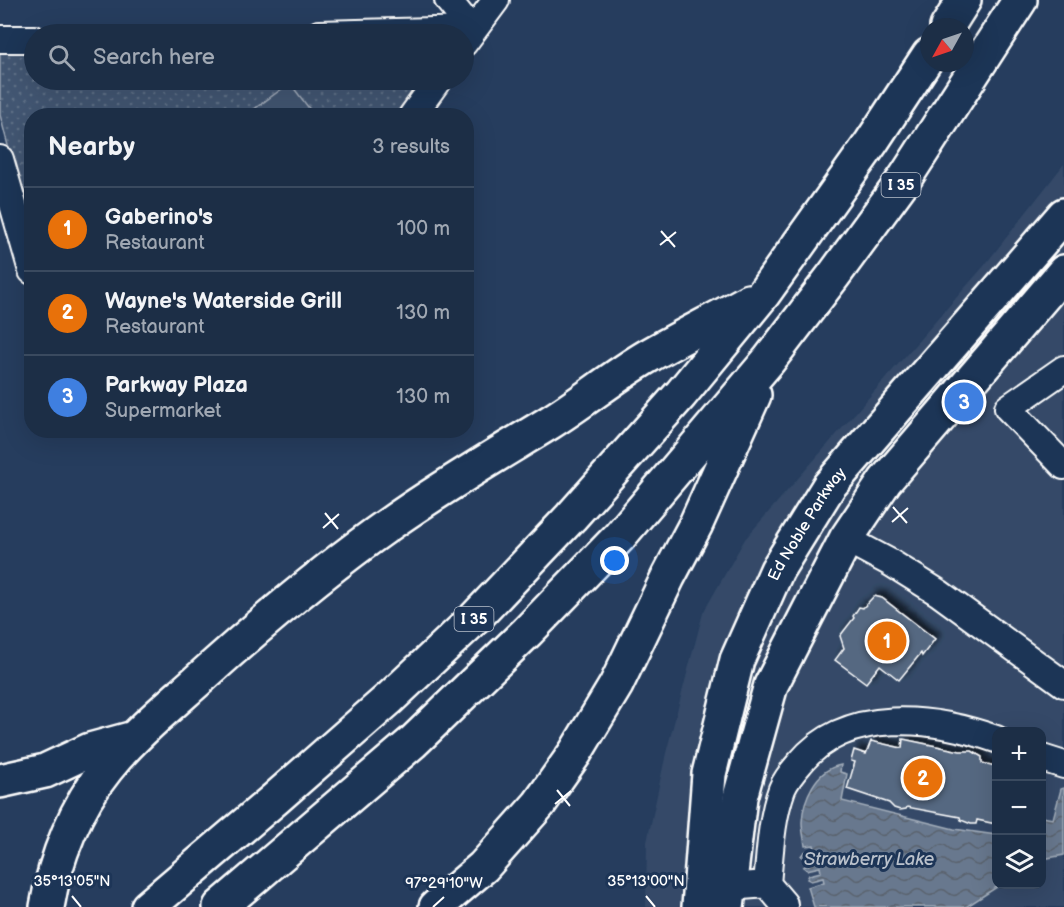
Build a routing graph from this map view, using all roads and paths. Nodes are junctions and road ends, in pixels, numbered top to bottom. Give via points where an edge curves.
1 (448, 0) edge
2 (496, 0) edge
3 (964, 0) edge
4 (1020, 0) edge
5 (953, 18) edge
6 (461, 24) edge
7 (474, 29) edge
8 (0, 39) edge
9 (24, 39) edge
10 (920, 69) edge
11 (431, 90) edge
12 (418, 108) edge
13 (0, 159) edge
14 (1059, 232) edge
15 (24, 243) edge
16 (1064, 272) edge
17 (764, 293) junction
18 (769, 360) junction
19 (1064, 369) edge
20 (1061, 458) edge
21 (846, 539) junction
22 (1064, 684) edge
23 (992, 737) edge
24 (134, 738) junction
25 (1046, 760) edge
26 (1064, 765) edge
27 (0, 781) edge
28 (767, 884) junction
29 (728, 897) edge
30 (47, 907) edge
31 (148, 907) edge
32 (220, 907) edge
33 (436, 907) edge
34 (699, 907) edge
35 (784, 907) edge

1 - 6 street
2 - 7 street
3 - 5 main road
4 - 18 main road, I 35 via 905,178
8 - 9 street
10 - 17 main road, I 35
11 - 12 street
13 - 15 street
14 - 34 main road, Ed Noble Parkway via 829,486 777,570 736,660 709,774
16 - 21 main road via 885,481
17 - 24 main road via 647,357 389,524 255,629
17 - 31 main road, I 35 via 571,517 474,619 328,753
18 - 32 main road, I 35 via 619,537 527,632 413,742
18 - 33 main road via 696,524 593,724 539,804 483,867
19 - 20 street via 1008,408
21 - 22 street via 939,593
21 - 29 main road via 771,685 740,796
23 - 28 street via 942,724 905,721 877,722 829,738 807,754 783,787 776,808
24 - 27 main road via 90,750 45,771
24 - 30 main road via 106,768 71,828
25 - 26 street
28 - 29 street
28 - 35 street

